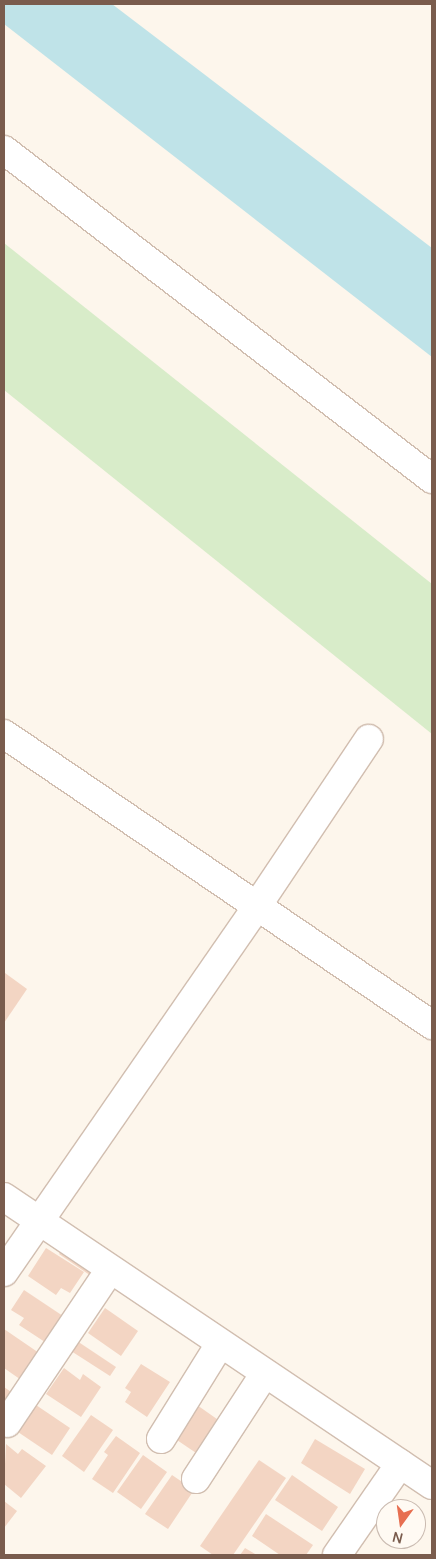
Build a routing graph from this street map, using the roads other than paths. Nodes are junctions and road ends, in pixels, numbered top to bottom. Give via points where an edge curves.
1 (4, 150) edge
2 (432, 479) edge
3 (4, 734) edge
4 (369, 739) dead end
5 (257, 906) junction
6 (432, 1025) edge
7 (4, 1197) edge
8 (38, 1221) junction
9 (110, 1270) junction
10 (4, 1272) edge
11 (220, 1344) junction
12 (265, 1373) junction
13 (7, 1423) dead end
14 (161, 1439) dead end
15 (400, 1464) junction
16 (196, 1479) dead end
17 (432, 1485) edge
18 (337, 1555) edge

1 - 2 street
3 - 5 street
4 - 5 street
5 - 6 street
5 - 8 street
7 - 8 street
8 - 9 street
8 - 10 street
9 - 11 street
9 - 13 street
11 - 12 street
11 - 14 street
12 - 15 street
12 - 16 street
15 - 17 street
15 - 18 street

